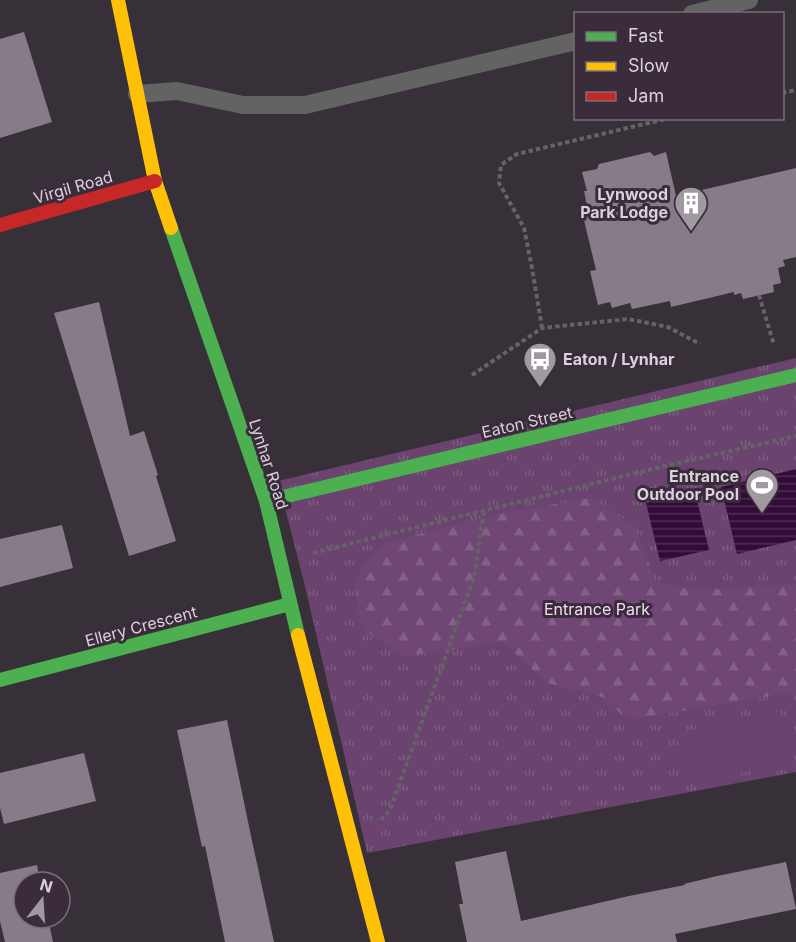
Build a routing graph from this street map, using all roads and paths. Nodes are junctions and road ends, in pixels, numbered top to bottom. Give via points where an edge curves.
1 (118, 0) edge
2 (749, 0) edge
3 (700, 12) edge
4 (574, 41) edge
5 (137, 94) junction
6 (662, 120) edge
7 (155, 181) junction
8 (0, 225) edge
9 (759, 295) dead end
10 (542, 328) junction
11 (700, 344) dead end
12 (472, 375) dead end
13 (790, 376) edge
14 (796, 436) edge
15 (266, 501) junction
16 (484, 511) junction
17 (280, 561) junction
18 (290, 604) junction
19 (0, 680) edge
20 (352, 843) junction
21 (378, 942) edge

1 - 5 street, Lynhar Road
2 - 3 lane
4 - 5 lane via 304,105 243,105 177,91
5 - 7 street, Lynhar Road
6 - 10 path via 517,154 501,165 499,183 524,228
7 - 8 street, Virgil Road
7 - 15 street, Lynhar Road
9 - 13 path
10 - 11 path via 628,319 668,327
10 - 12 path
13 - 15 street, Eaton Street
14 - 16 path
15 - 17 street, Lynhar Road
16 - 17 path
16 - 20 path via 474,577 390,810
17 - 18 street, Lynhar Road
18 - 19 street, Ellery Crescent
18 - 20 street, Lynhar Road
20 - 21 street, Lynhar Road

